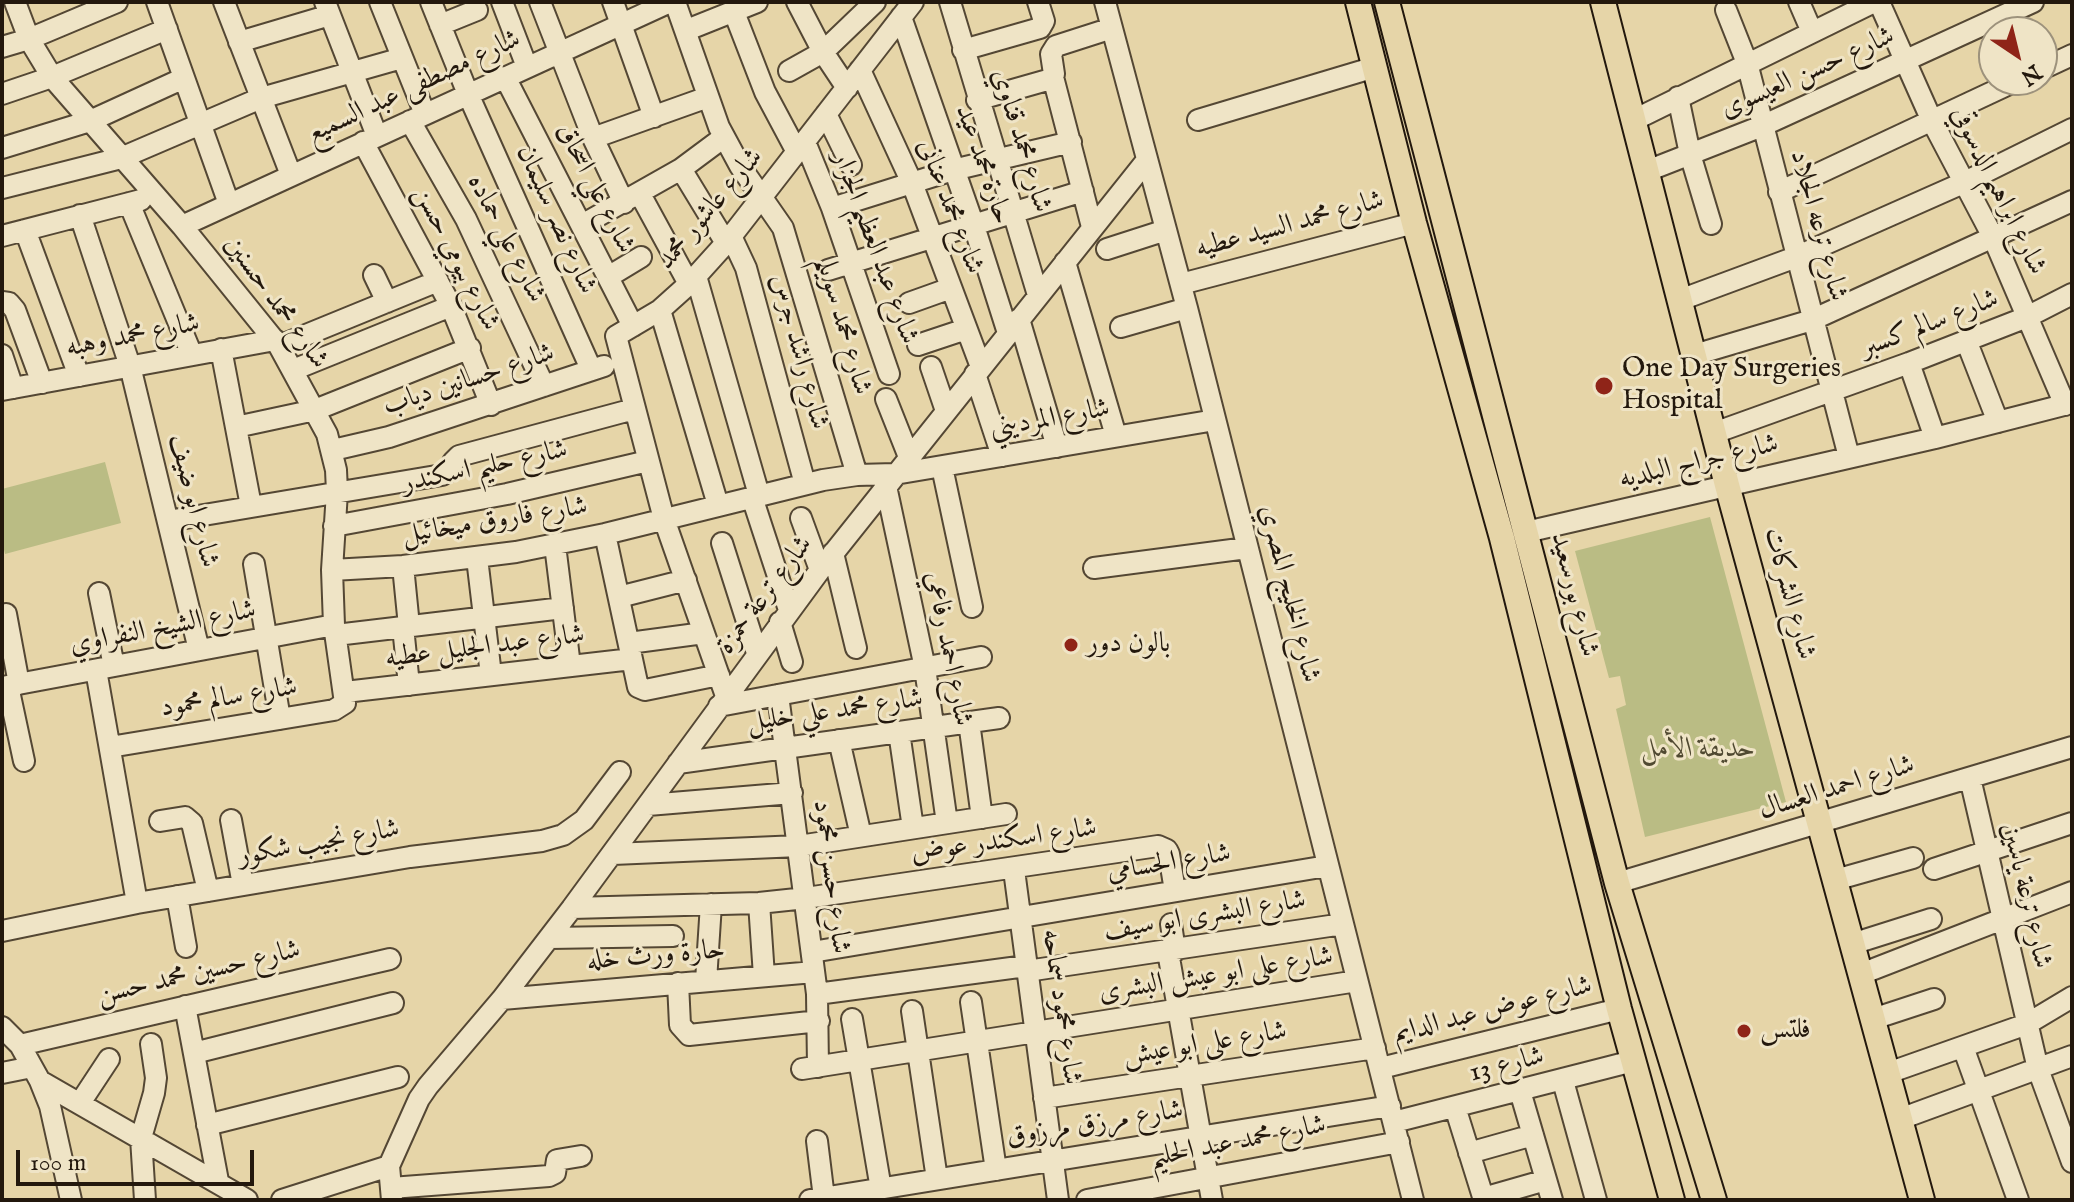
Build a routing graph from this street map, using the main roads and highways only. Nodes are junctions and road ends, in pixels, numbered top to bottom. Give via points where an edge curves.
1 (1358, 2) edge
2 (1387, 2) edge
3 (1603, 2) edge
4 (1695, 1136) junction
5 (1655, 1144) junction
6 (1713, 1196) edge
7 (1673, 1200) edge
8 (1922, 1200) edge

1 - 5 main road, شارع بورسعيد via 1502,538
2 - 4 main road, شارع بورسعيد via 1617,883
3 - 8 main road, شارع الشركات via 1727,485
4 - 5 main road via 1677,1148
4 - 6 main road, شارع بورسعيد
5 - 7 main road, شارع بورسعيد
6 - 7 main road via 1694,1183

